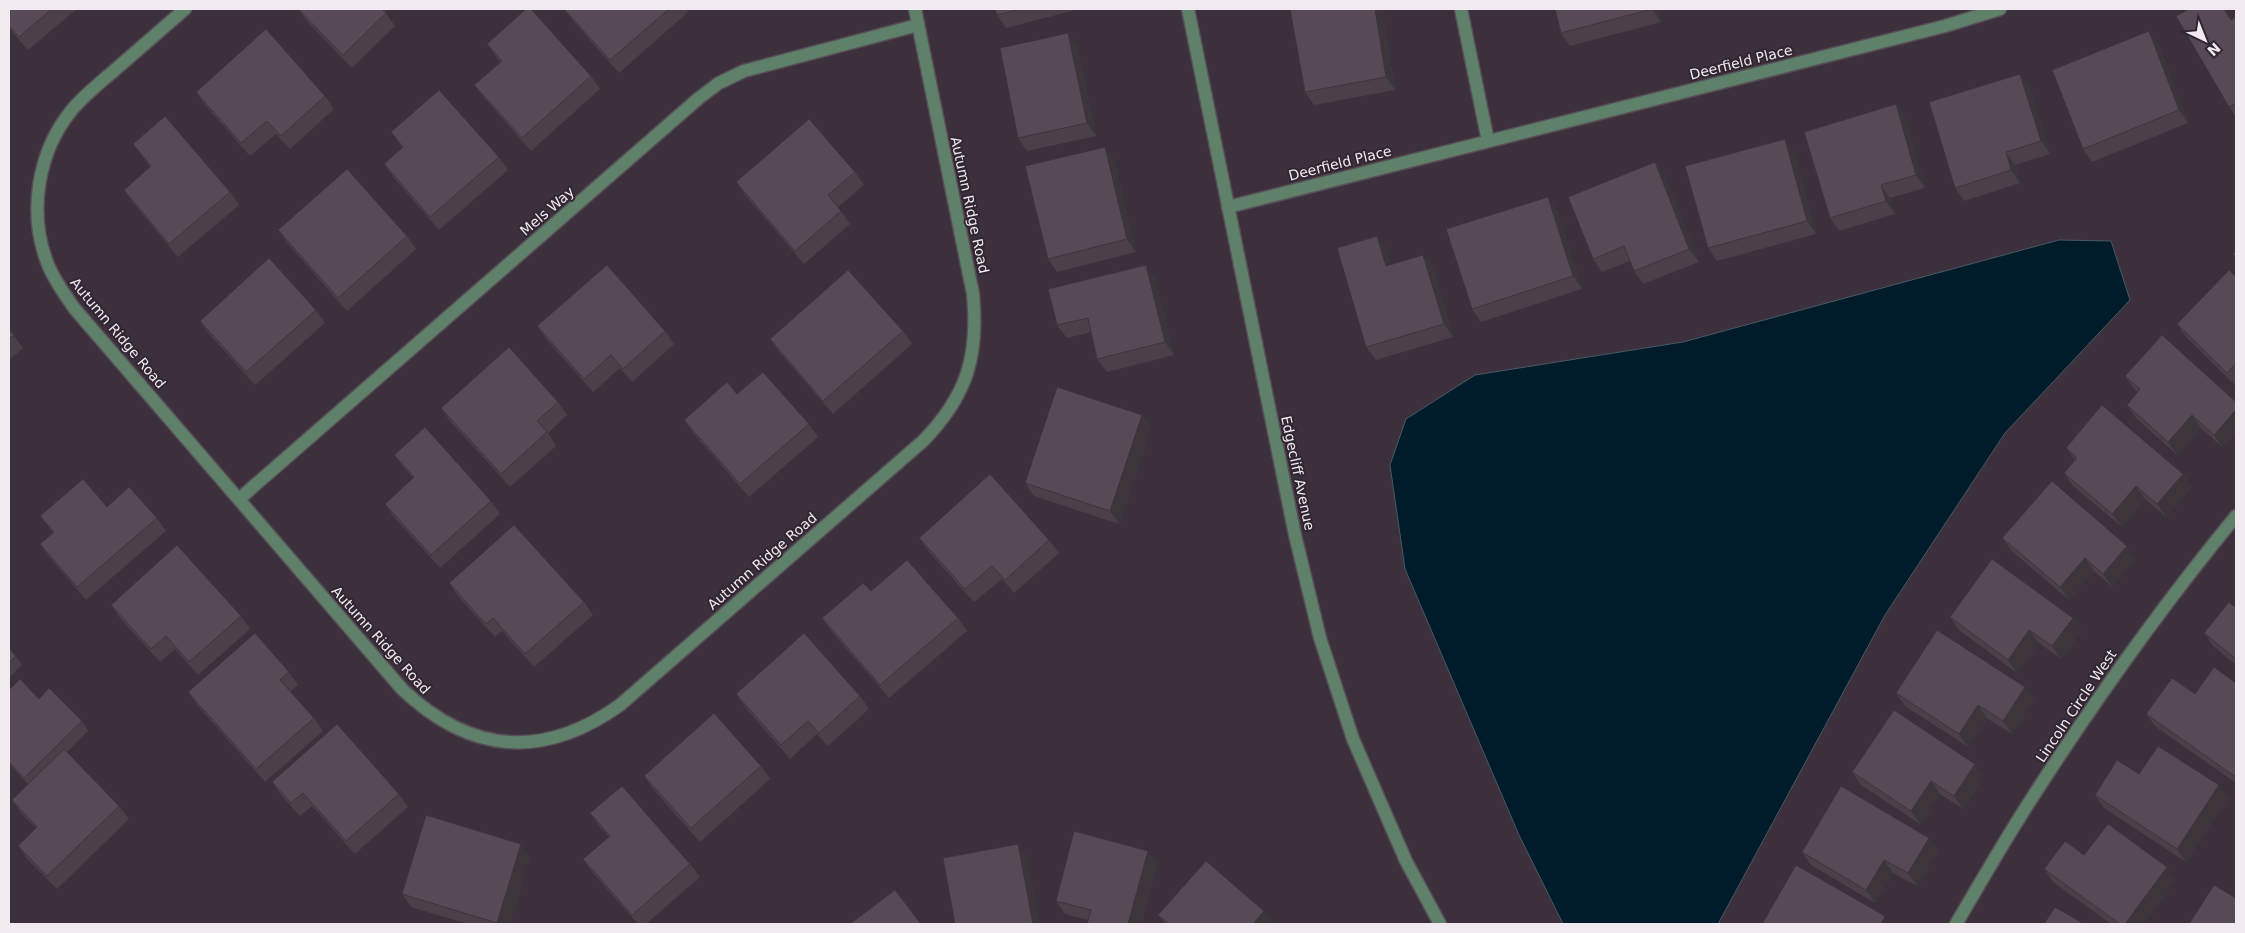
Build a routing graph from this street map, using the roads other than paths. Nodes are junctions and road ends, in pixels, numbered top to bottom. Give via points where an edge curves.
1 (185, 9) edge
2 (915, 9) edge
3 (1188, 9) edge
4 (1461, 9) edge
5 (2000, 9) edge
6 (918, 25) junction
7 (1488, 141) junction
8 (1228, 207) junction
9 (239, 499) junction
10 (2236, 516) edge
11 (1440, 924) edge
12 (1956, 924) edge

1 - 9 street, Autumn Ridge Road via 90,91 56,133 39,183 40,236 51,270 74,308
2 - 6 street, Autumn Ridge Road
3 - 8 street, Edgecliff Avenue
4 - 7 street
5 - 7 street, Deerfield Place via 1945,26
6 - 9 street, Mels Way via 744,71 719,83
6 - 9 street, Autumn Ridge Road via 973,294 976,322 968,375 942,422 923,441 620,705 573,733 520,743 493,741 443,723 402,689
7 - 8 street, Deerfield Place
8 - 11 street, Edgecliff Avenue via 1295,535 1320,638 1353,739 1406,861
10 - 12 street, Lincoln Circle West via 2122,665 2031,798

